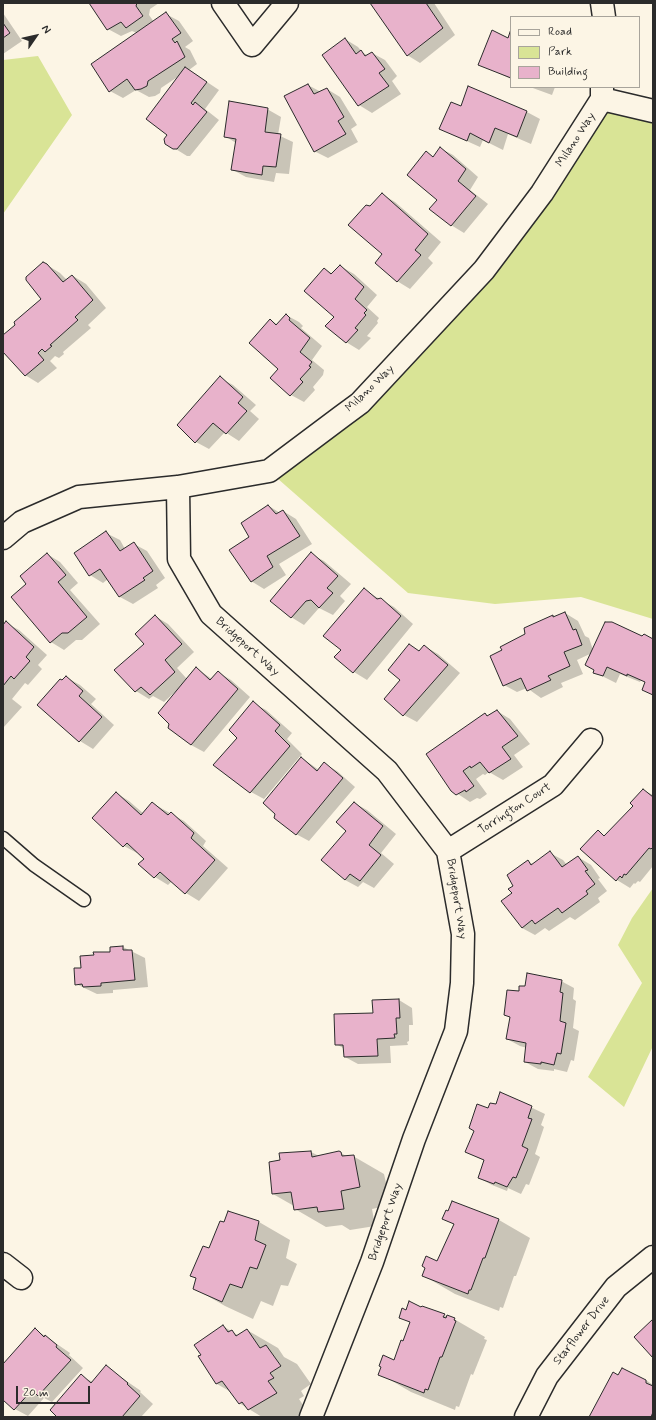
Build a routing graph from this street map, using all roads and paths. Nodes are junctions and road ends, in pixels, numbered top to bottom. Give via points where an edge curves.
1 (223, 3) edge
2 (287, 3) edge
3 (602, 3) edge
4 (604, 16) edge
5 (602, 93) edge
6 (653, 111) edge
7 (178, 487) junction
8 (3, 538) edge
9 (591, 740) dead end
10 (3, 838) edge
11 (448, 851) junction
12 (84, 900) dead end
13 (653, 1257) edge
14 (3, 1264) edge
15 (21, 1278) dead end
16 (311, 1417) edge
17 (526, 1417) edge

1 - 2 street via 252,45
3 - 4 street
5 - 6 street
5 - 7 street, Milano Way via 542,193 484,270 360,403 269,471
7 - 8 street, Milano Way via 80,497 22,522
7 - 11 street, Bridgeport Way via 179,559 211,614 387,771
9 - 11 street, Torrington Court via 553,785
10 - 12 lane via 34,865
11 - 16 street, Bridgeport Way via 463,934 462,983 456,1031 414,1138 372,1262
13 - 17 street, Starflower Drive via 616,1287 547,1376
14 - 15 street

